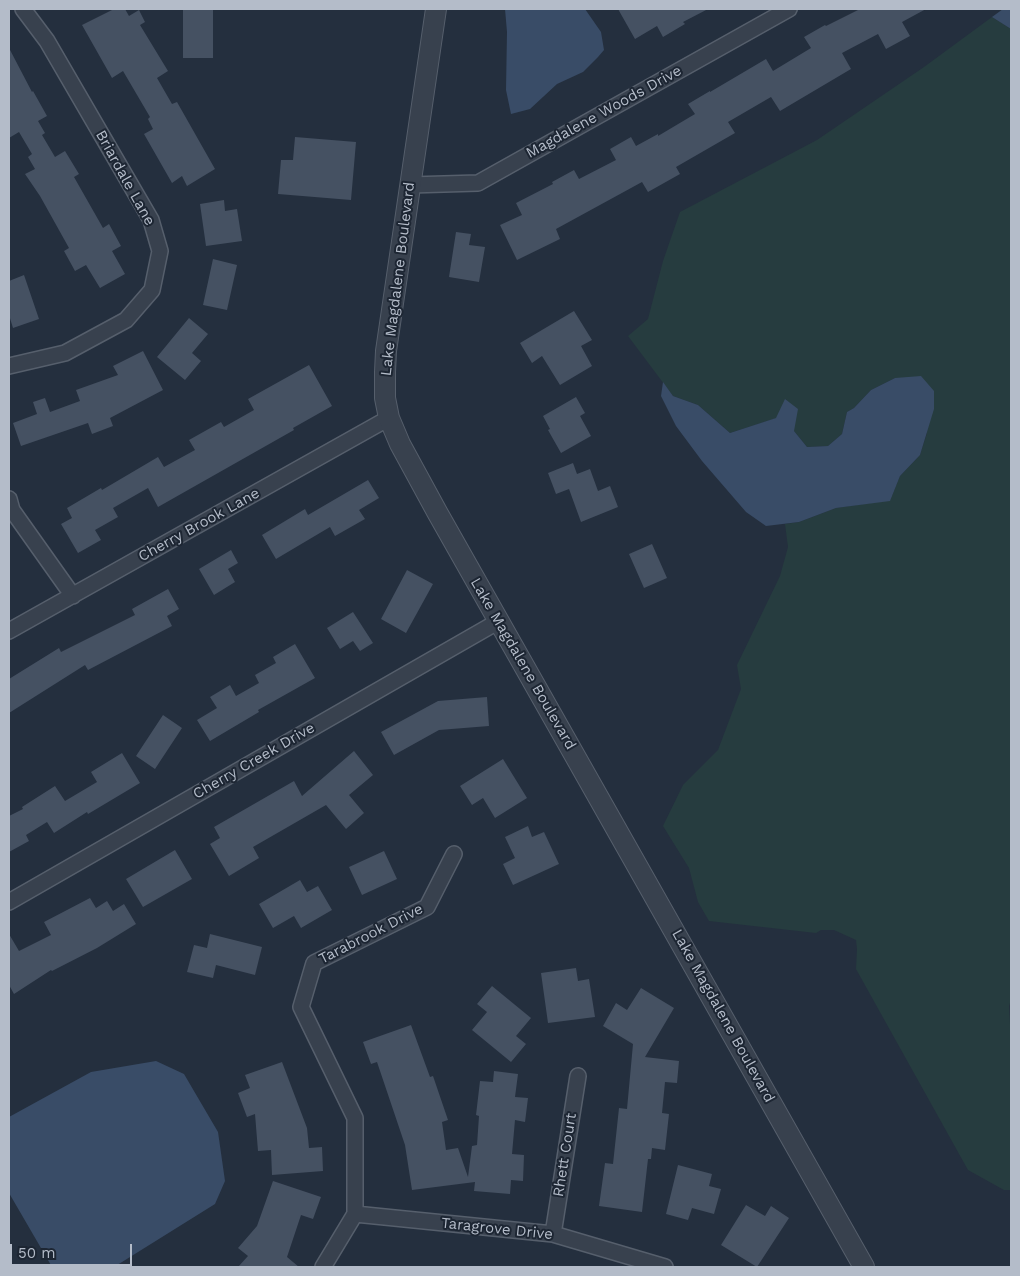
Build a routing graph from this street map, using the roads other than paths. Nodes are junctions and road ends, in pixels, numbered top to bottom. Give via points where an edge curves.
1 (23, 9) edge
2 (436, 9) edge
3 (789, 9) edge
4 (410, 185) junction
5 (9, 366) edge
6 (388, 418) junction
7 (9, 499) edge
8 (73, 596) junction
9 (499, 621) junction
10 (9, 631) edge
11 (454, 854) dead end
12 (9, 902) edge
13 (578, 1076) dead end
14 (355, 1214) junction
15 (553, 1234) junction
16 (858, 1265) edge
17 (323, 1267) edge
18 (666, 1267) edge

1 - 5 street, Briardale Lane via 47,41 151,220 160,251 152,290 126,320 65,353
2 - 4 street, Lake Magdalene Boulevard
3 - 4 street, Magdalene Woods Drive via 478,183
4 - 6 street, Lake Magdalene Boulevard via 386,351
6 - 8 street, Cherry Brook Lane
6 - 9 street, Lake Magdalene Boulevard
7 - 8 street via 12,510
8 - 10 street, Cherry Brook Lane
9 - 12 street, Cherry Creek Drive
9 - 16 street, Lake Magdalene Boulevard
11 - 14 street, Tarabrook Drive via 427,907 314,963 301,1007 355,1118
13 - 15 street, Rhett Court
14 - 15 street, Taragrove Drive
14 - 17 street
15 - 18 street, Taragrove Drive

